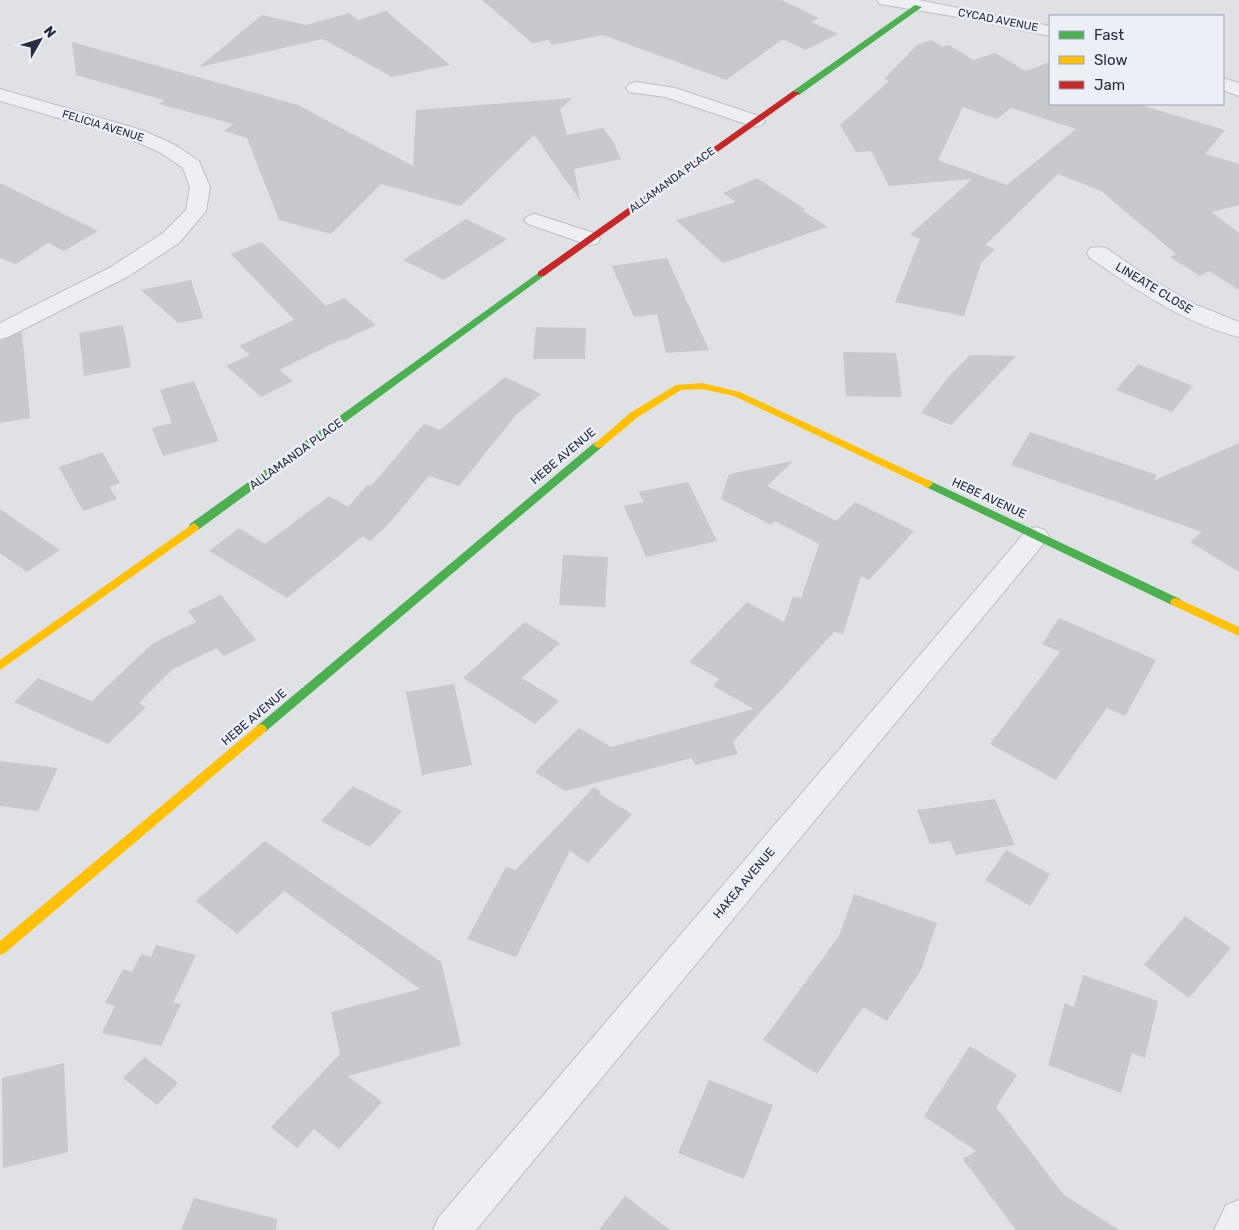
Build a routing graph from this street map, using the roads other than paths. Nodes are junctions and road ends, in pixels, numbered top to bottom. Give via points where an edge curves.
1 (886, 0) edge
2 (918, 7) junction
3 (1049, 31) edge
4 (1224, 84) edge
5 (636, 88) dead end
6 (1239, 90) edge
7 (0, 95) edge
8 (755, 121) junction
9 (535, 220) dead end
10 (589, 240) junction
11 (1098, 253) dead end
12 (1239, 330) edge
13 (0, 332) edge
14 (1036, 536) junction
15 (1239, 632) edge
16 (0, 666) edge
17 (0, 949) edge
18 (1239, 1218) edge
19 (452, 1230) edge
20 (1233, 1230) edge

1 - 2 street, CYCAD AVENUE
2 - 3 street, CYCAD AVENUE
2 - 8 street, ALLAMANDA PLACE
4 - 6 street
5 - 8 street via 668,92
7 - 13 street, FELICIA AVENUE via 135,134 168,149 192,165 200,187 196,211 171,238 119,272
8 - 10 street, ALLAMANDA PLACE
9 - 10 street
10 - 16 street, ALLAMANDA PLACE
11 - 12 street, LINEATE CLOSE via 1186,309
14 - 15 street, HEBE AVENUE
14 - 17 street, HEBE AVENUE via 737,394 702,386 679,387 634,415
14 - 19 street, HAKEA AVENUE
18 - 20 street

